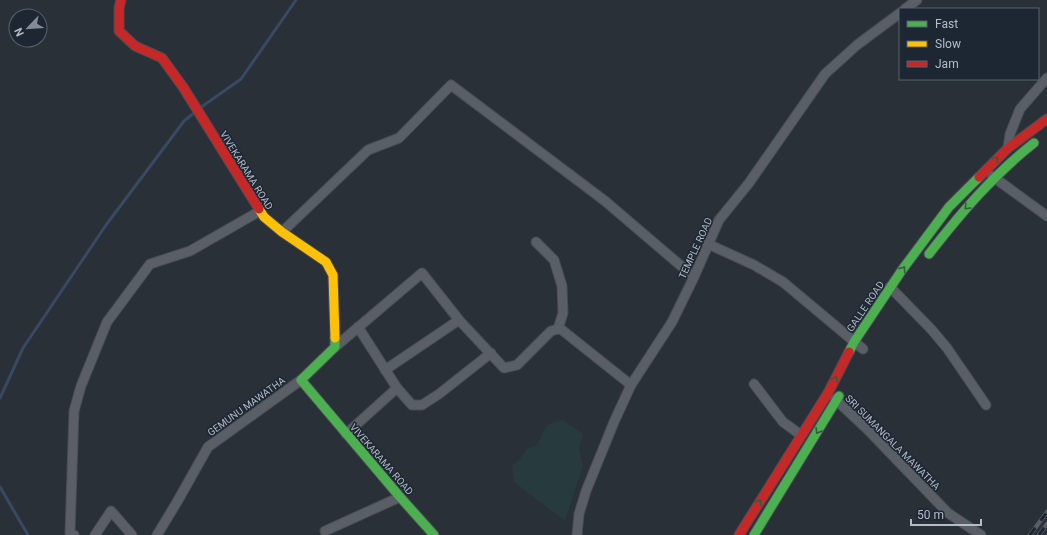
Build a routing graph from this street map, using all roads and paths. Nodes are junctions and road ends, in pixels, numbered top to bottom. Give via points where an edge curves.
1 (121, 0) edge
2 (917, 0) edge
3 (906, 8) edge
4 (899, 14) edge
5 (1047, 78) edge
6 (1047, 119) edge
7 (1042, 136) dead end
8 (1008, 148) junction
9 (1016, 156) junction
10 (985, 171) junction
11 (995, 178) junction
12 (260, 211) junction
13 (1047, 216) edge
14 (282, 232) junction
15 (536, 242) dead end
16 (708, 244) junction
17 (925, 258) dead end
18 (694, 277) junction
19 (890, 287) junction
20 (459, 320) junction
21 (358, 327) junction
22 (558, 329) junction
23 (868, 341) dead end
24 (854, 342) junction
25 (335, 346) junction
26 (861, 352) joint
27 (491, 353) junction
28 (385, 370) junction
29 (301, 380) junction
30 (754, 384) dead end
31 (631, 385) junction
32 (397, 388) junction
33 (843, 388) dead end
34 (828, 393) junction
35 (836, 401) junction
36 (986, 405) dead end
37 (346, 434) junction
38 (801, 435) junction
39 (400, 497) junction
40 (324, 531) dead end
41 (162, 533) edge
42 (74, 535) edge
43 (96, 535) edge
44 (132, 535) edge
45 (434, 535) edge
46 (577, 535) edge
47 (739, 535) edge
48 (754, 535) edge
49 (981, 535) edge

1 - 12 main road, VIVEKARAMA ROAD via 118,31 135,46 162,58 187,93
2 - 3 street
4 - 16 street, TEMPLE ROAD via 824,74 749,183 719,220
5 - 8 street via 1020,109 1010,134
6 - 8 main road, GALLE ROAD
7 - 9 main road
8 - 9 street
10 -> 8 main road, GALLE ROAD
9 - 11 main road
10 - 11 street
19 -> 10 main road, GALLE ROAD via 950,207
11 - 13 street
11 -> 17 main road via 958,216
12 - 14 main road, VIVEKARAMA ROAD
12 - 42 street via 190,250 150,264 107,322 81,386 74,411 70,533
14 - 18 street via 368,150 399,138 451,85 604,201
14 - 25 main road, VIVEKARAMA ROAD via 326,262 333,275
15 - 22 street via 554,260 562,286 563,313
16 - 18 street, TEMPLE ROAD
16 - 24 street via 754,265 783,282
18 - 31 street, TEMPLE ROAD via 672,322
19 - 24 main road, GALLE ROAD
19 - 36 street via 931,329
20 - 21 street via 422,273
20 - 27 street
20 - 28 street
21 - 25 street
21 - 28 street
22 - 27 street via 551,331 517,364 504,368
22 - 31 street
23 - 26 main road
24 - 26 street
34 -> 24 main road, GALLE ROAD
25 - 29 main road
27 - 32 street via 422,405 412,406
28 - 32 street
29 - 37 main road, VIVEKARAMA ROAD
29 - 41 street, GEMUNU MAWATHA via 208,447
30 - 38 street via 783,422
31 - 46 street, TEMPLE ROAD via 586,491 579,514
32 - 37 street
33 - 35 main road
34 - 35 street, SRI SUMANGALA MAWATHA
34 - 38 main road, GALLE ROAD
35 -> 48 main road
35 - 49 street, SRI SUMANGALA MAWATHA via 867,429 948,513
37 - 39 main road, VIVEKARAMA ROAD
47 -> 38 main road, GALLE ROAD
39 - 40 street
39 - 45 main road, VIVEKARAMA ROAD
43 - 44 street via 111,511

